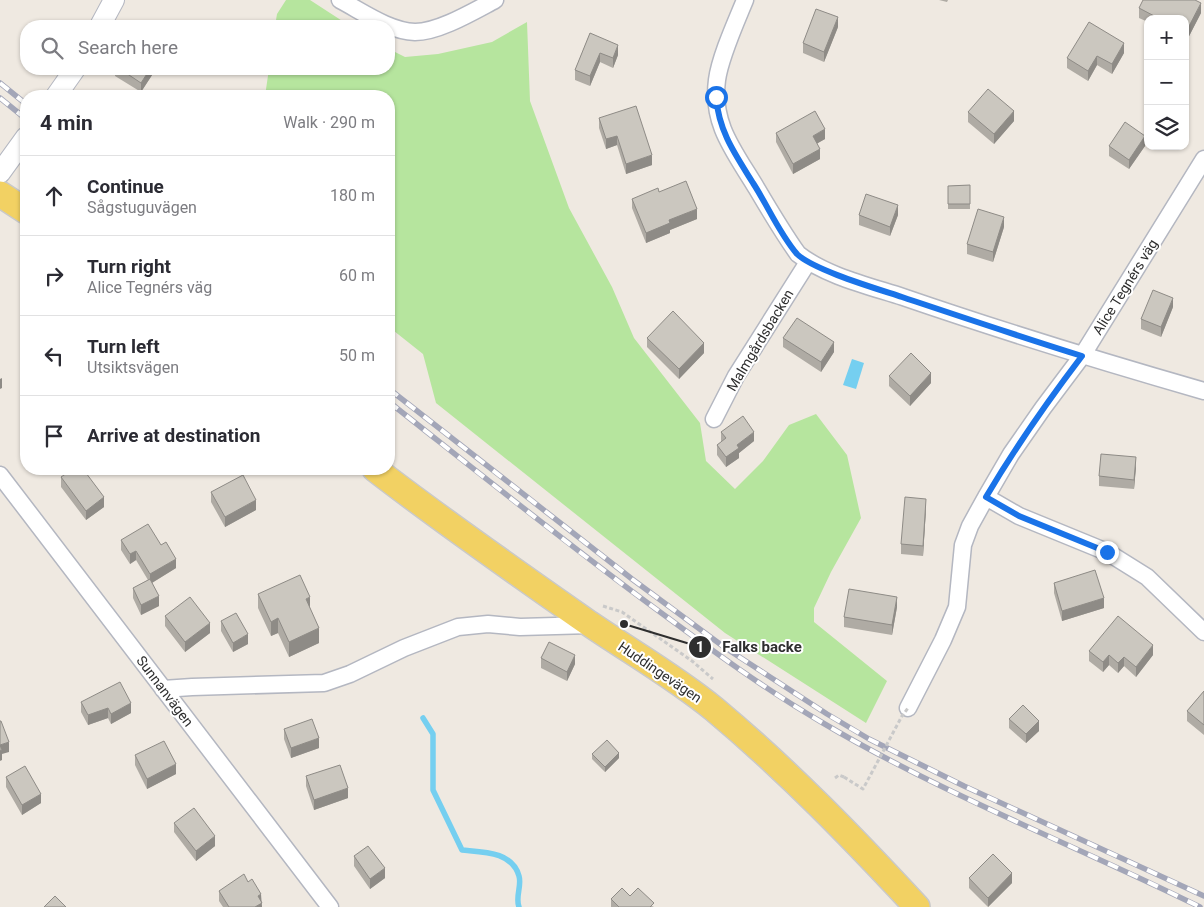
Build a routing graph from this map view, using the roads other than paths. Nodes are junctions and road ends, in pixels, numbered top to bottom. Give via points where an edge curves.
1 (114, 0) edge
2 (340, 0) edge
3 (495, 0) edge
4 (745, 0) edge
5 (103, 20) edge
6 (376, 20) edge
7 (395, 27) edge
8 (71, 75) edge
9 (60, 90) edge
10 (20, 145) edge
11 (1204, 159) edge
12 (0, 173) edge
13 (0, 194) edge
14 (20, 207) edge
15 (808, 262) junction
16 (1082, 356) junction
17 (1204, 391) edge
18 (714, 419) dead end
19 (384, 475) edge
20 (1, 480) edge
21 (986, 497) junction
22 (591, 625) junction
23 (1204, 632) edge
24 (163, 689) junction
25 (908, 708) road end
26 (330, 907) edge
27 (917, 907) edge

1 - 5 street
2 - 6 street
3 - 7 street via 458,20 427,30 415,32
4 - 15 street via 717,78 718,114 732,150 784,234
8 - 9 street
10 - 12 street
11 - 16 street, Alice Tegnérs väg
13 - 14 main road
15 - 16 street via 846,278
15 - 18 street, Malmgårdsbacken via 736,376
16 - 17 street
16 - 21 street, Alice Tegnérs väg via 1011,454
19 - 22 main road, Huddingevägen
20 - 24 street, Sunnanvägen
21 - 23 street via 1019,516 1107,552 1147,578
21 - 25 street, Alice Tegnérs väg via 963,545 957,607
22 - 24 street via 520,627 488,624 458,627 324,683
22 - 27 main road, Huddingevägen via 689,690 727,721 819,805
24 - 26 street, Sunnanvägen

